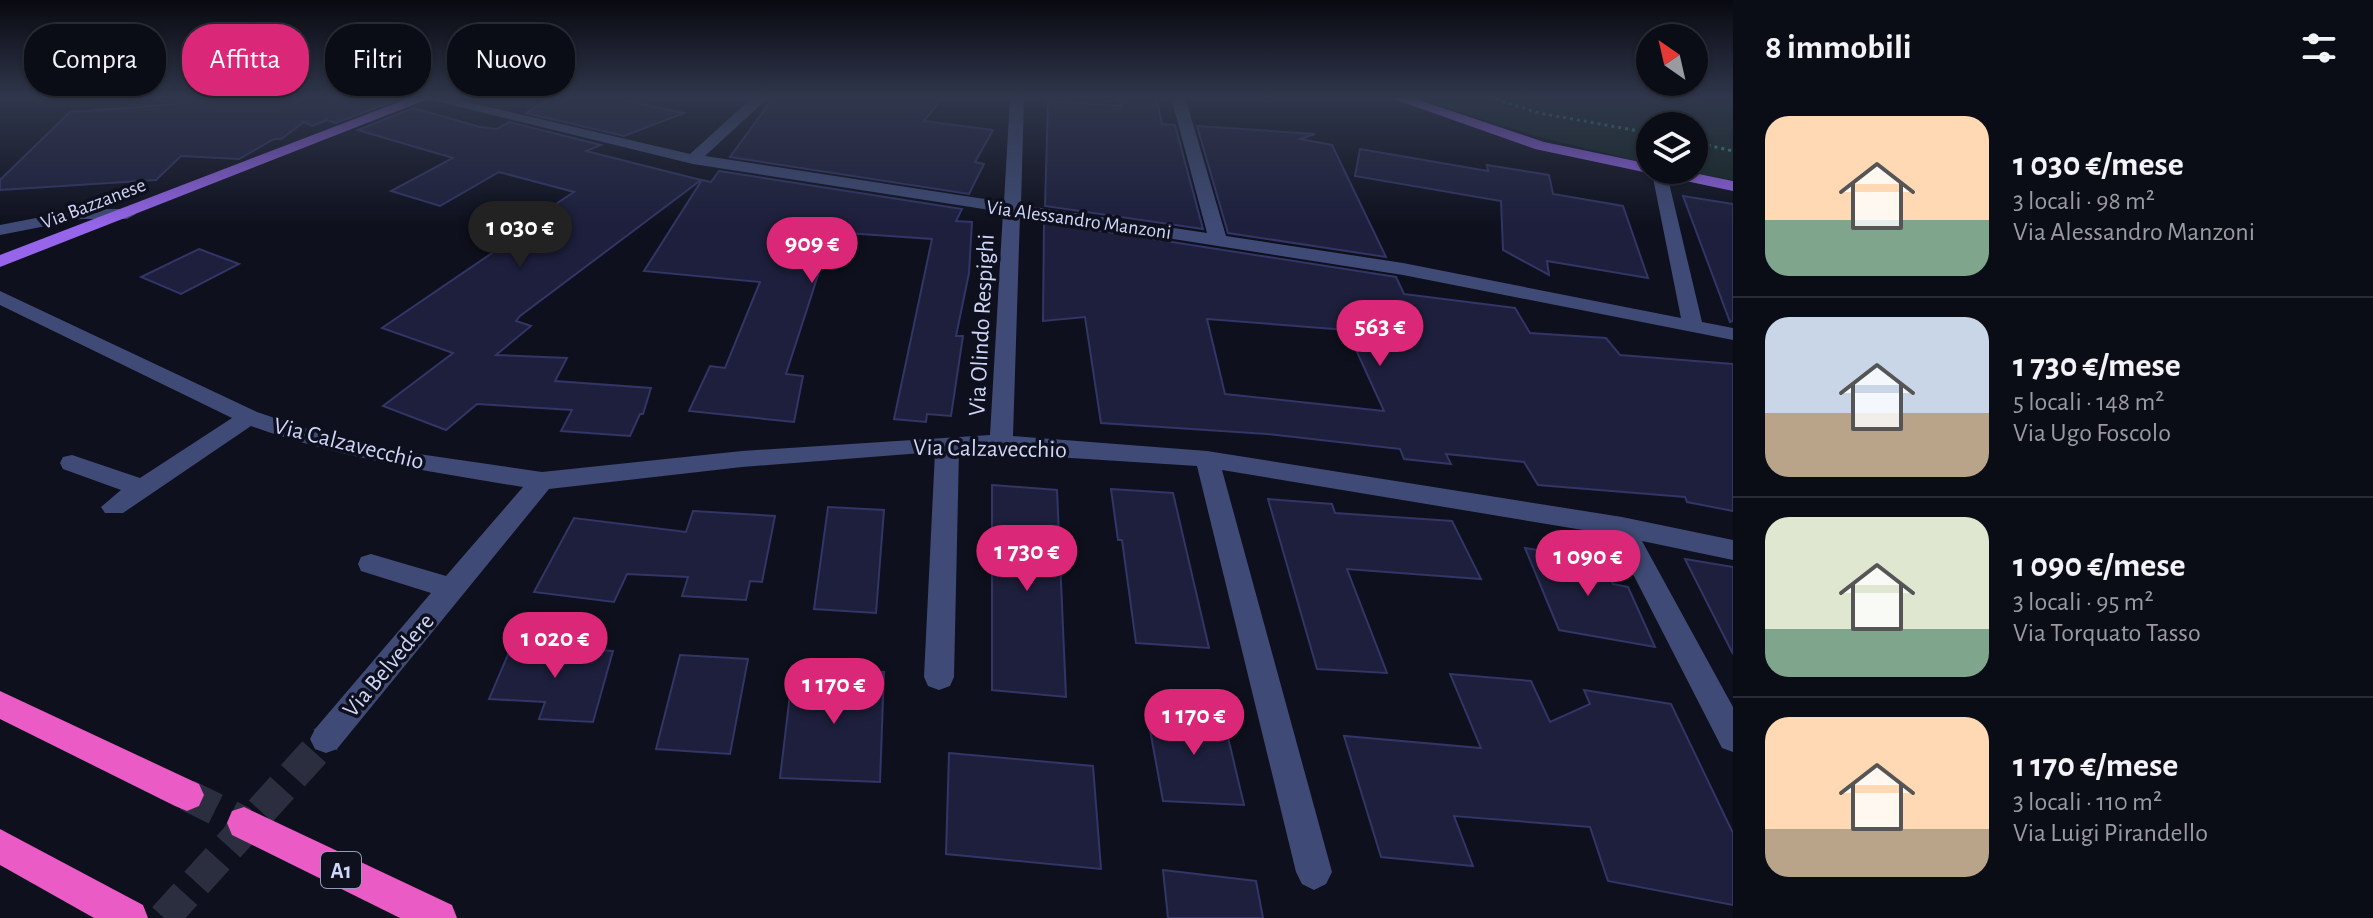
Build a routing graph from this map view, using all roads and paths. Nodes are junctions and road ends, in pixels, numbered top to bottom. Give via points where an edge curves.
1 (317, 140) edge
2 (610, 140) edge
3 (714, 140) edge
4 (1015, 140) edge
5 (1190, 140) edge
6 (1522, 140) edge
7 (1708, 145) edge
8 (1733, 151) edge
9 (693, 159) junction
10 (1636, 168) edge
11 (1708, 182) edge
12 (1662, 184) edge
13 (1733, 186) edge
14 (1013, 210) junction
15 (127, 214) junction
16 (0, 230) edge
17 (1218, 239) junction
18 (0, 261) edge
19 (0, 297) edge
20 (1693, 325) junction
21 (1733, 334) edge
22 (249, 417) junction
23 (947, 443) junction
24 (1001, 443) junction
25 (1207, 459) junction
26 (72, 463) dead end
27 (542, 481) junction
28 (142, 488) junction
29 (114, 507) dead end
30 (1622, 527) junction
31 (1733, 550) edge
32 (371, 564) dead end
33 (452, 589) junction
34 (939, 677) dead end
35 (0, 704) edge
36 (1733, 738) edge
37 (326, 739) tunnel mouth
38 (187, 795) tunnel mouth
39 (244, 823) tunnel mouth
40 (0, 846) edge
41 (1314, 872) dead end
42 (130, 918) edge
43 (439, 918) edge

1 - 15 main road, Via Bazzanese
2 - 9 street, Via Alessandro Manzoni
3 - 9 street
4 - 14 street, Via Olindo Respighi
5 - 17 street
6 - 10 main road
7 - 8 path
9 - 14 street, Via Alessandro Manzoni
11 - 13 main road
12 - 20 street
14 - 17 street, Via Alessandro Manzoni
14 - 24 street, Via Olindo Respighi
15 - 16 street via 82,214
15 - 18 main road, Via Bazzanese
17 - 20 street, Via Alessandro Manzoni
19 - 22 street, Via Calzavecchio
20 - 21 street, Via Alessandro Manzoni
22 - 27 street, Via Calzavecchio via 314,440 391,458
22 - 28 street, Via Calzavecchio
23 - 24 street, Via Calzavecchio
23 - 27 street, Via Calzavecchio
23 - 34 street
24 - 25 street, Via Calzavecchio
25 - 30 street, Via Calzavecchio
25 - 41 street
26 - 28 street
27 - 33 street, Via Belvedere
28 - 29 street, Via Calzavecchio
30 - 31 street, Via Calzavecchio
30 - 36 street
32 - 33 street
33 - 37 street, Via Belvedere
35 - 38 highway
39 - 43 highway, A1
40 - 42 highway

